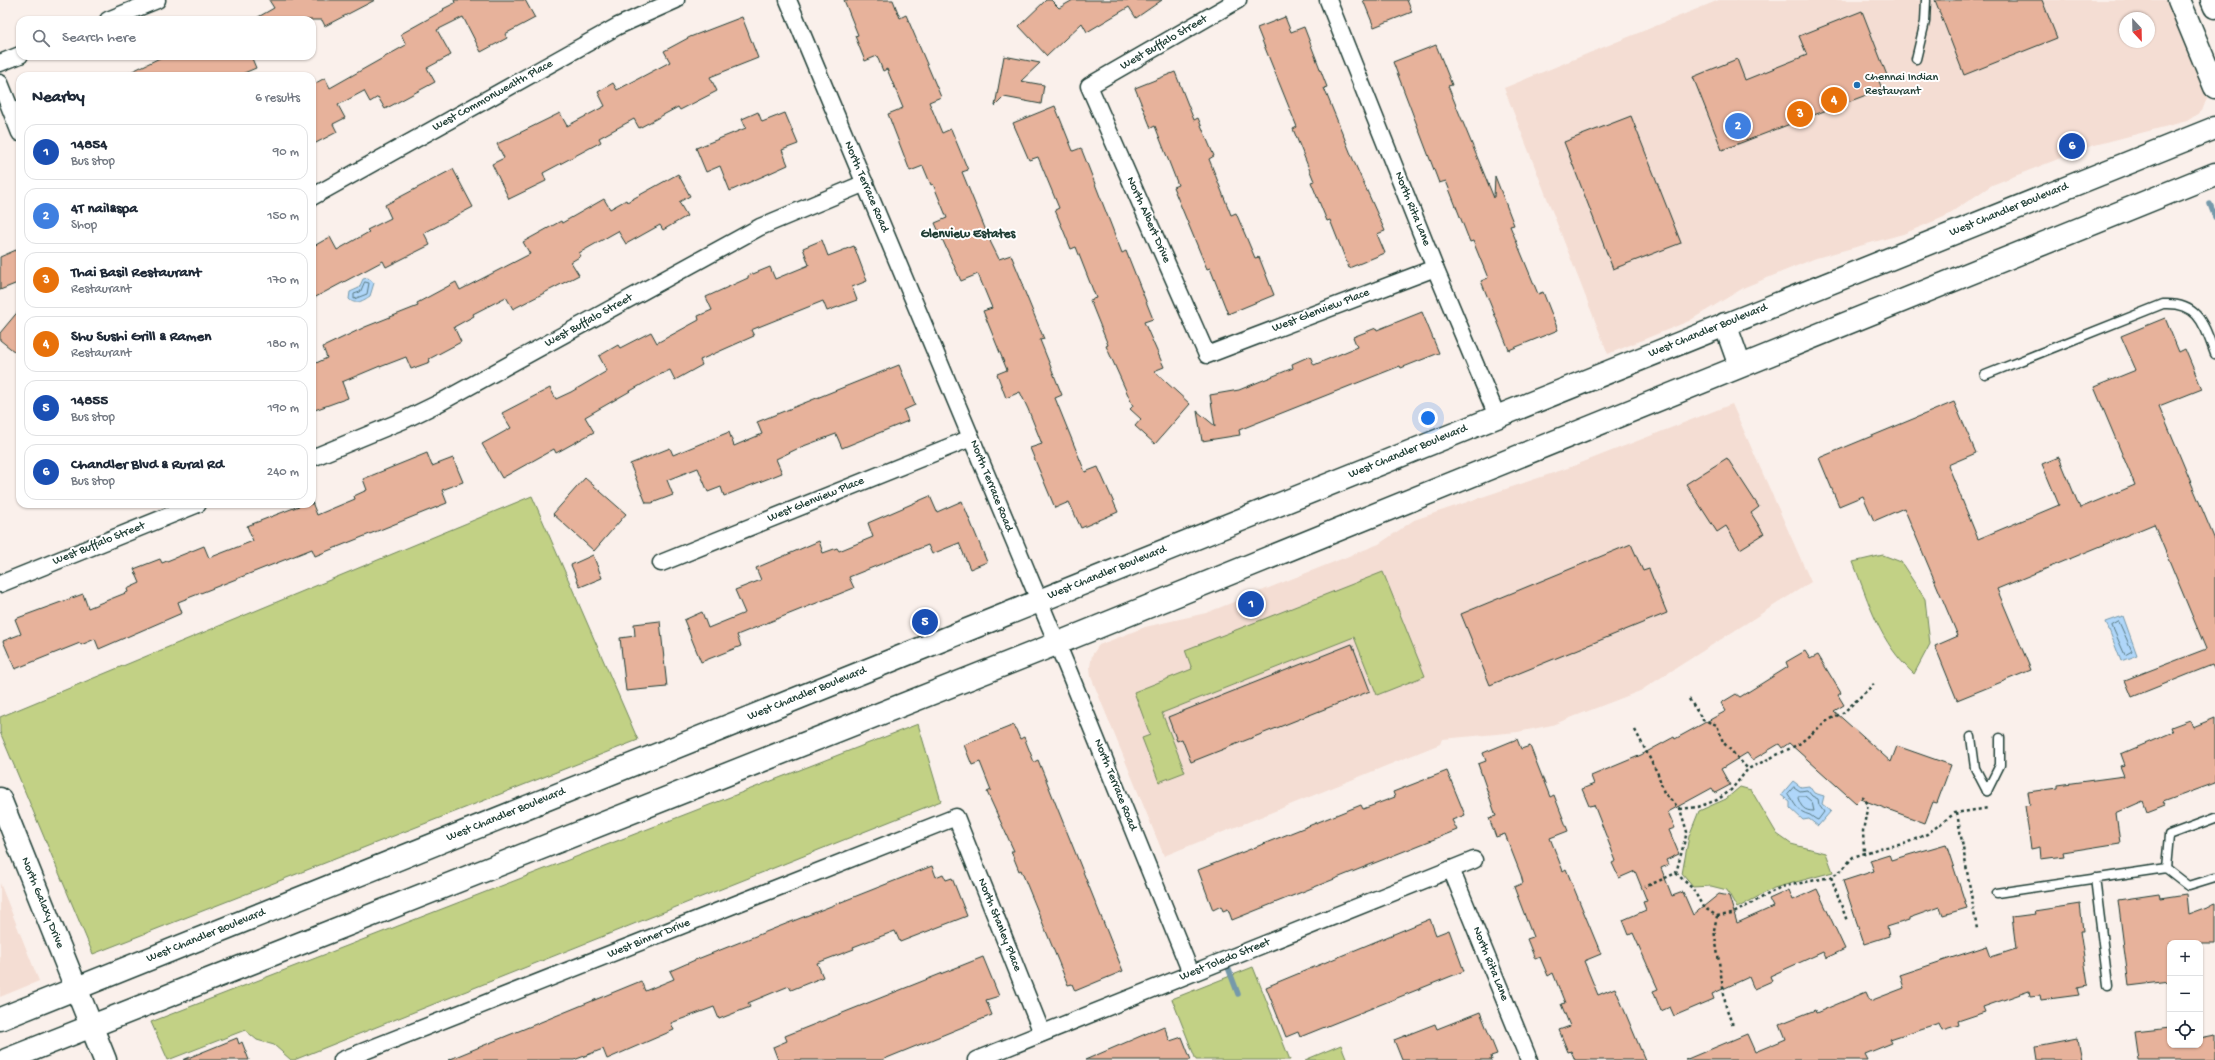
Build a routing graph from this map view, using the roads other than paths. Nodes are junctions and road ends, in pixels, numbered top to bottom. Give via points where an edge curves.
1 (157, 0) edge
2 (676, 0) edge
3 (788, 0) edge
4 (1238, 0) edge
5 (1328, 0) edge
6 (1926, 0) edge
7 (2179, 0) edge
8 (2212, 0) edge
9 (2215, 7) edge
10 (118, 16) edge
11 (16, 57) edge
12 (1916, 59) dead end
13 (0, 63) edge
14 (0, 83) edge
15 (1089, 86) joint
16 (2215, 87) edge
17 (16, 123) edge
18 (2215, 128) edge
19 (2215, 174) edge
20 (865, 183) junction
21 (316, 195) edge
22 (1435, 268) junction
23 (1725, 324) junction
24 (2215, 354) edge
25 (1207, 355) joint
26 (1740, 366) junction
27 (1985, 375) dead end
28 (1497, 416) junction
29 (971, 438) junction
30 (316, 456) edge
31 (188, 508) edge
32 (661, 563) dead end
33 (0, 584) edge
34 (1038, 601) junction
35 (1056, 644) junction
36 (1971, 737) dead end
37 (2000, 738) dead end
38 (0, 799) edge
39 (956, 817) joint
40 (2215, 818) edge
41 (1474, 860) dead end
42 (2166, 868) junction
43 (1451, 869) junction
44 (2095, 878) junction
45 (2215, 878) edge
46 (1997, 893) dead end
47 (1191, 973) junction
48 (2108, 985) dead end
49 (83, 1007) junction
50 (0, 1019) edge
51 (1042, 1033) junction
52 (6, 1060) edge
53 (104, 1060) edge
54 (342, 1060) edge
55 (976, 1060) edge
56 (1528, 1060) edge

1 - 10 street
2 - 21 street, West Commonwealth Place via 618,26
3 - 20 street, North Terrace Road
4 - 15 street, West Buffalo Street
5 - 22 street, North Rita Lane
6 - 12 lane via 1926,22
7 - 16 main road
8 - 9 main road
11 - 13 street
14 - 17 street
15 - 25 street, North Albert Drive
18 - 23 main road, West Chandler Boulevard
19 - 26 main road, West Chandler Boulevard
20 - 29 street, North Terrace Road
20 - 30 street, West Buffalo Street via 760,227 441,402
22 - 25 street, West Glenview Place
22 - 28 street, North Rita Lane
23 - 26 main road
23 - 28 main road, West Chandler Boulevard
24 - 27 lane via 2199,316 2177,304 2163,304
26 - 35 main road, West Chandler Boulevard
28 - 34 main road, West Chandler Boulevard
29 - 32 street, West Glenview Place
29 - 34 street, North Terrace Road
31 - 33 street, West Buffalo Street
34 - 35 street, North Terrace Road
34 - 49 main road, West Chandler Boulevard
35 - 47 street, North Terrace Road
35 - 49 main road, West Chandler Boulevard
36 - 37 lane via 1975,768 1987,791 2000,765
38 - 49 main road, North Galaxy Drive
39 - 51 street, North Stanley Place
39 - 54 street, West Binner Drive
40 - 42 lane via 2169,835
41 - 43 street, West Toledo Street
42 - 44 lane
42 - 45 lane via 2189,886
43 - 47 street, West Toledo Street
43 - 56 street, North Rita Lane
44 - 46 lane
44 - 48 lane
47 - 51 street, West Toledo Street
49 - 50 main road, West Chandler Boulevard
49 - 52 main road, West Chandler Boulevard
49 - 53 main road, North Galaxy Drive
51 - 55 street, West Toledo Street

